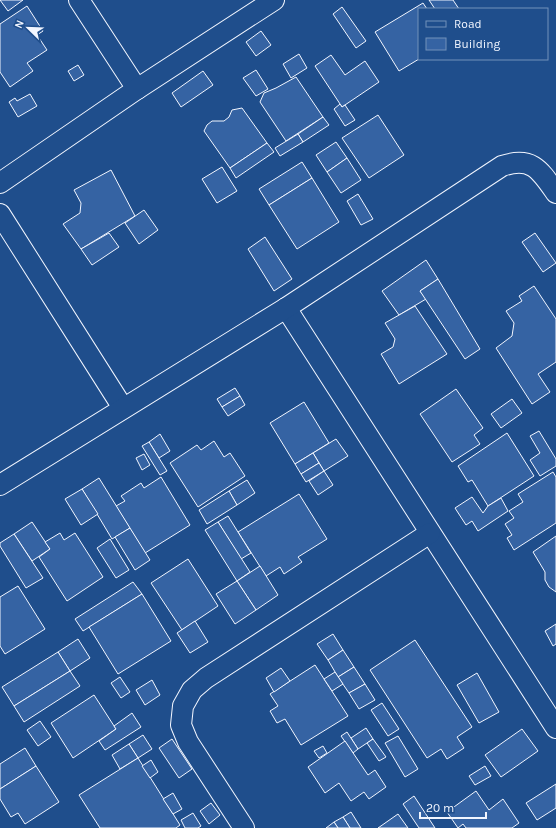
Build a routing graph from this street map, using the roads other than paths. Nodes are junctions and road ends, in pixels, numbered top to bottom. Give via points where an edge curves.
1 (79, 0) edge
2 (274, 0) edge
3 (137, 89) junction
4 (0, 183) edge
5 (556, 193) edge
6 (0, 214) edge
7 (286, 308) junction
8 (123, 408) junction
9 (0, 485) edge
10 (430, 533) junction
11 (556, 728) edge
12 (244, 828) edge

1 - 3 street
2 - 3 street
3 - 4 street
5 - 7 street via 546,178 526,163 514,162 502,166
6 - 8 street
7 - 8 street
7 - 10 street
8 - 9 street
10 - 11 street
10 - 12 street via 206,678 192,690 183,706 181,725 188,742

